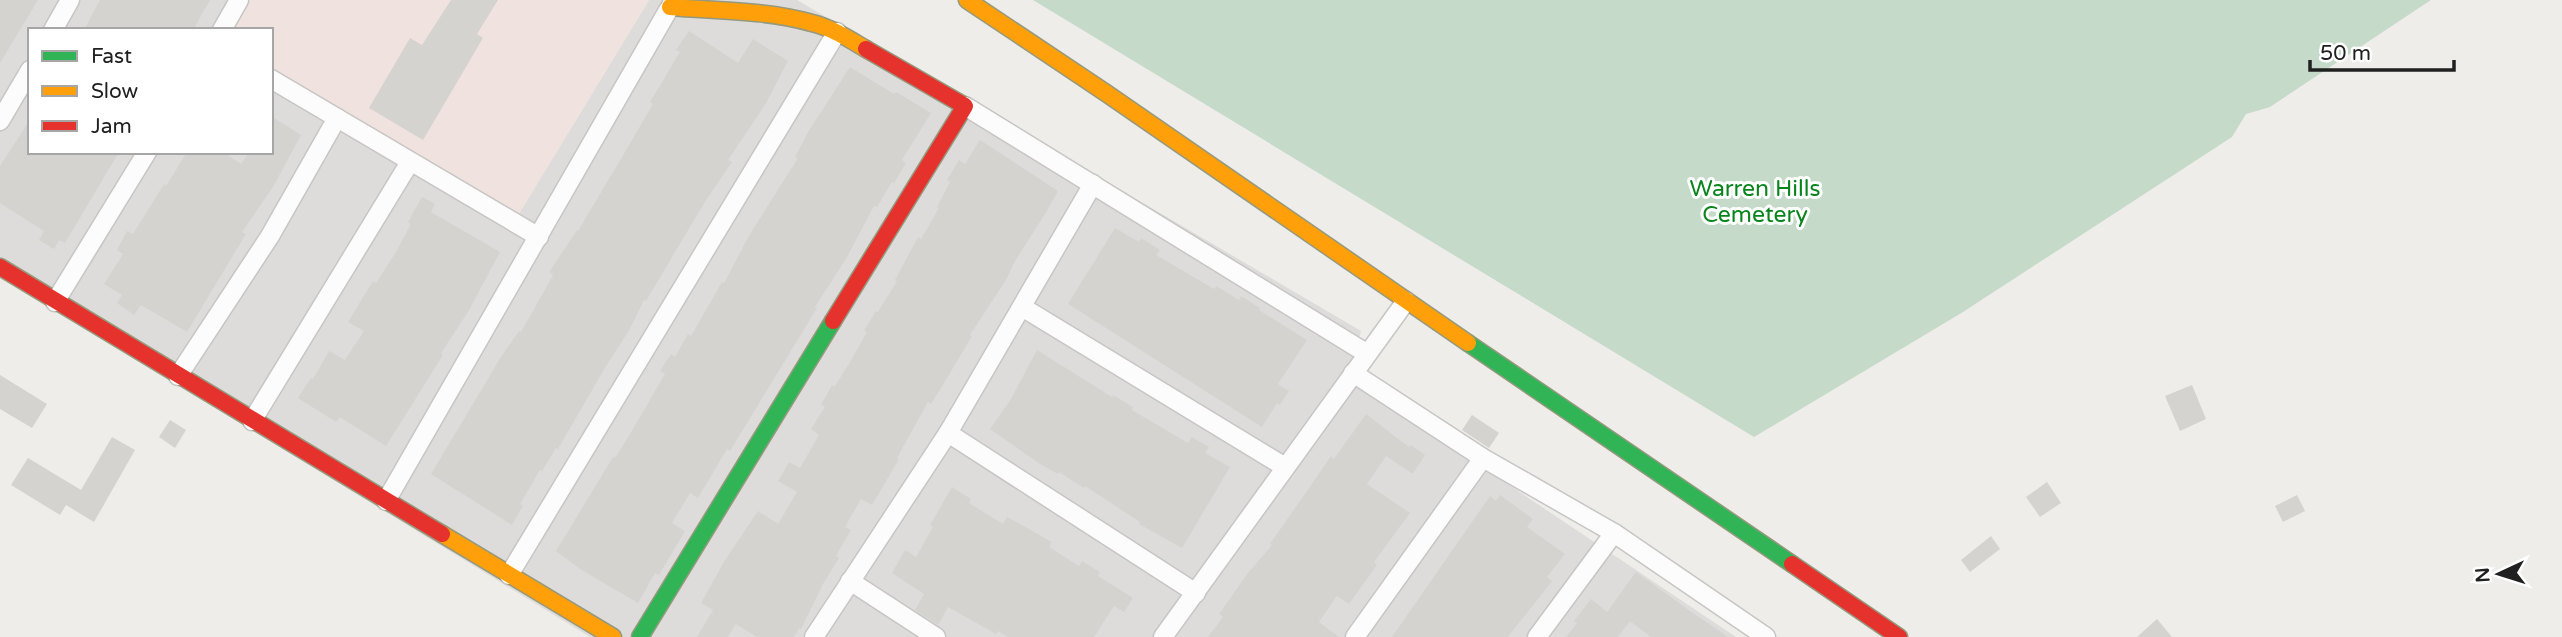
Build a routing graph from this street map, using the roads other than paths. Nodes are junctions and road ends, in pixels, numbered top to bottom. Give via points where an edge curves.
1 (70, 0) edge
2 (239, 0) edge
3 (967, 0) edge
4 (672, 4) edge
5 (54, 28) edge
6 (223, 28) edge
7 (837, 32) junction
8 (28, 72) edge
9 (273, 80) edge
10 (7, 92) edge
11 (965, 106) junction
12 (337, 118) junction
13 (0, 121) edge
14 (146, 154) edge
15 (411, 162) junction
16 (1093, 184) junction
17 (539, 237) junction
18 (0, 267) edge
19 (1406, 301) junction
20 (55, 302) junction
21 (1022, 307) junction
22 (1366, 353) junction
23 (1353, 373) junction
24 (178, 376) junction
25 (252, 421) junction
26 (948, 433) junction
27 (1483, 458) junction
28 (1285, 467) junction
29 (386, 501) junction
30 (1614, 533) junction
31 (509, 575) junction
32 (850, 581) junction
33 (1196, 593) junction
34 (613, 637) edge
35 (640, 637) edge
36 (814, 637) edge
37 (936, 637) edge
38 (1163, 637) edge
39 (1355, 637) edge
40 (1537, 637) edge
41 (1766, 637) edge
42 (1899, 637) edge

1 - 5 street
2 - 6 street
3 - 19 street
4 - 7 street via 782,17
4 - 17 street
7 - 11 street
7 - 31 street
8 - 10 street
9 - 12 street
10 - 13 street
11 - 16 street
11 - 35 street
12 - 15 street
12 - 24 street via 270,236
14 - 20 street
15 - 17 street
15 - 25 street
16 - 21 street
16 - 22 street
17 - 29 street
18 - 20 street
19 - 22 street
19 - 42 street
20 - 24 street
21 - 26 street
21 - 28 street
22 - 23 street
23 - 27 street
23 - 28 street
24 - 25 street
25 - 29 street
26 - 32 street
26 - 33 street
27 - 30 street
27 - 39 street
28 - 33 street
29 - 31 street
30 - 40 street
30 - 41 street
31 - 34 street
32 - 36 street
32 - 37 street
33 - 38 street

